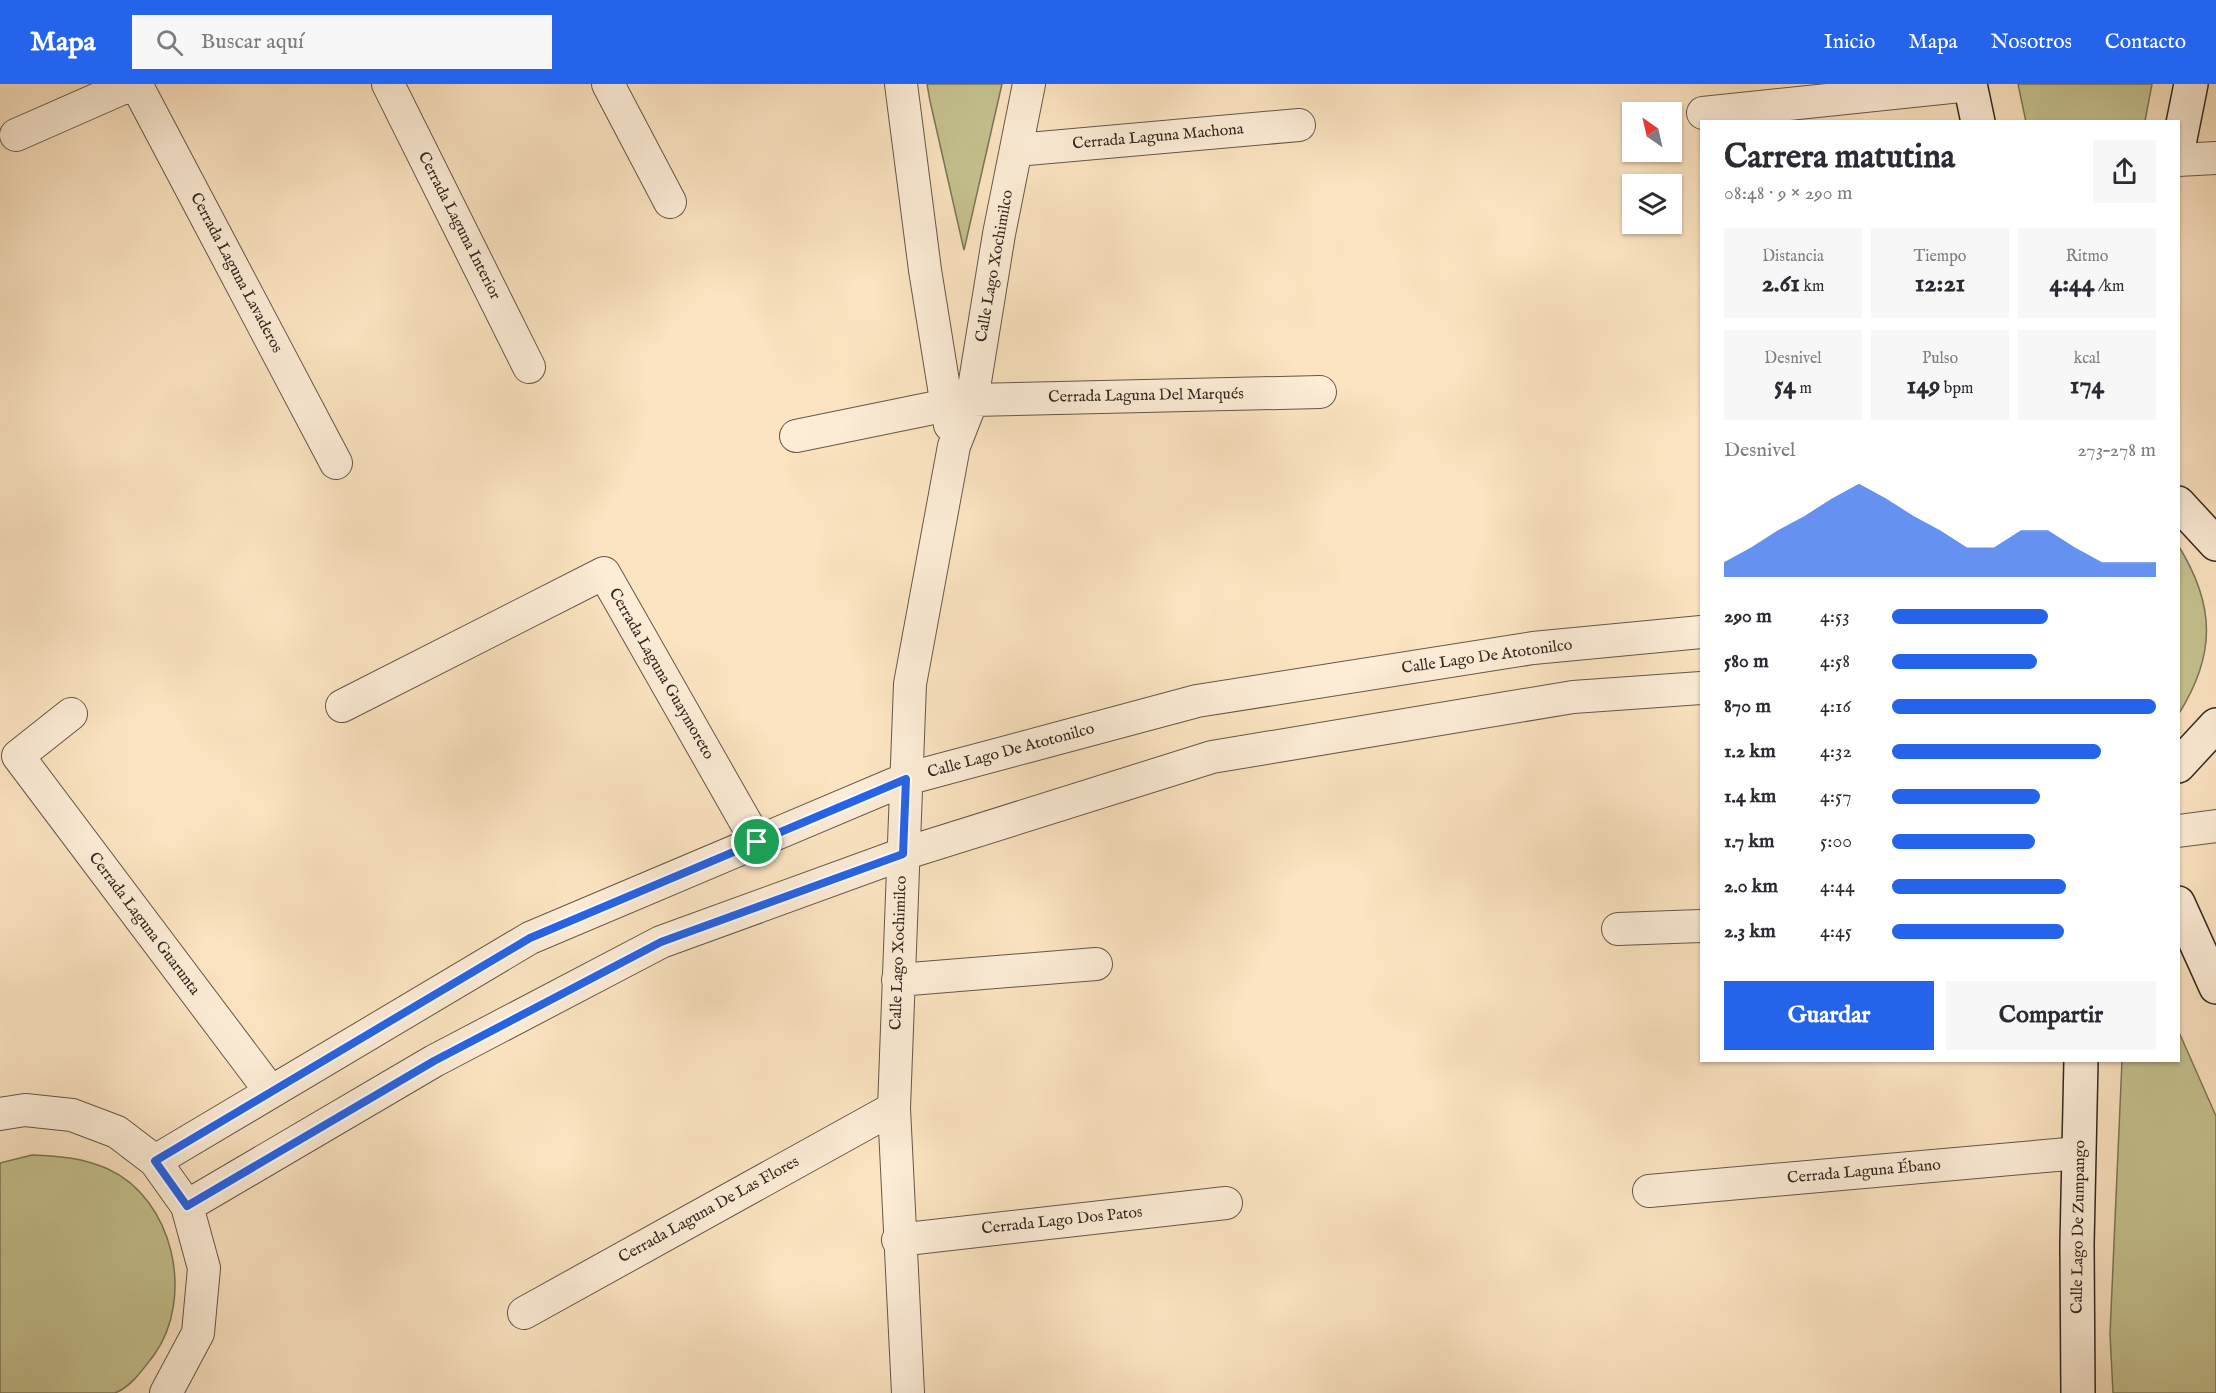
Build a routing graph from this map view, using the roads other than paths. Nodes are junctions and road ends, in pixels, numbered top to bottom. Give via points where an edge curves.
1 (134, 84) edge
2 (388, 84) edge
3 (608, 84) edge
4 (902, 84) edge
5 (1029, 84) edge
6 (2191, 84) edge
7 (1970, 85) edge
8 (1703, 113) dead end
9 (1978, 120) edge
10 (1299, 125) dead end
11 (16, 135) dead end
12 (2180, 139) edge
13 (1016, 150) junction
14 (2216, 158) edge
15 (2180, 160) edge
16 (670, 202) dead end
17 (529, 367) dead end
18 (1320, 392) dead end
19 (959, 402) junction
20 (796, 436) dead end
21 (336, 463) dead end
22 (2180, 505) edge
23 (2216, 544) edge
24 (1700, 632) edge
25 (1700, 688) edge
26 (342, 706) dead end
27 (72, 714) dead end
28 (2216, 725) edge
29 (2180, 764) edge
30 (906, 779) junction
31 (2216, 826) edge
32 (2180, 831) edge
33 (757, 842) junction
34 (903, 854) junction
35 (2180, 907) edge
36 (1700, 926) edge
37 (1618, 929) dead end
38 (1096, 964) dead end
39 (898, 980) junction
40 (2216, 987) edge
41 (2081, 1062) edge
42 (271, 1092) junction
43 (894, 1108) junction
44 (0, 1114) edge
45 (2079, 1153) junction
46 (155, 1161) junction
47 (1649, 1191) dead end
48 (1226, 1203) dead end
49 (187, 1206) junction
50 (898, 1240) junction
51 (524, 1313) dead end
52 (906, 1392) edge
53 (166, 1393) edge
54 (2078, 1393) edge

1 - 11 street
1 - 21 street, Cerrada Laguna Lavaderos
2 - 17 street, Cerrada Laguna Interior
3 - 16 street
4 - 19 street via 925,270
5 - 13 street, Calle Lago Xochimilco
6 - 12 street
7 - 8 street
7 - 9 street
10 - 13 street, Cerrada Laguna Machona
13 - 19 street, Calle Lago Xochimilco
14 - 15 street
18 - 19 street, Cerrada Laguna Del Marqués
19 - 20 street, Cerrada Laguna Del Marqués
19 - 30 street, Calle Lago Xochimilco via 910,684
22 - 23 street
24 - 30 street, Calle Lago De Atotonilco via 1533,648 1197,701
25 - 34 street via 1573,697 1212,757
26 - 33 street, Cerrada Laguna Guaymoreto via 604,573
27 - 42 street, Cerrada Laguna Guarunta via 18,756
28 - 29 street
30 - 33 street, Calle Lago De Atotonilco
30 - 34 street, Calle Lago Xochimilco
31 - 32 street
33 - 42 street, Calle Lago De Atotonilco via 530,938
34 - 39 street, Calle Lago Xochimilco
34 - 49 street via 661,942 434,1061
35 - 40 street
36 - 37 street
38 - 39 street
39 - 43 street, Calle Lago Xochimilco
41 - 45 street, Calle Lago De Zumpango
42 - 46 street, Calle Lago De Atotonilco
43 - 50 street, Calle Lago Xochimilco
43 - 51 street, Cerrada Laguna De Las Flores
44 - 46 street via 25,1110 72,1115 117,1132
45 - 47 street, Cerrada Laguna Ébano
45 - 54 street, Calle Lago De Zumpango
46 - 49 street
48 - 50 street, Cerrada Lago Dos Patos
49 - 53 street via 204,1268 198,1333
50 - 52 street, Calle Lago Xochimilco

